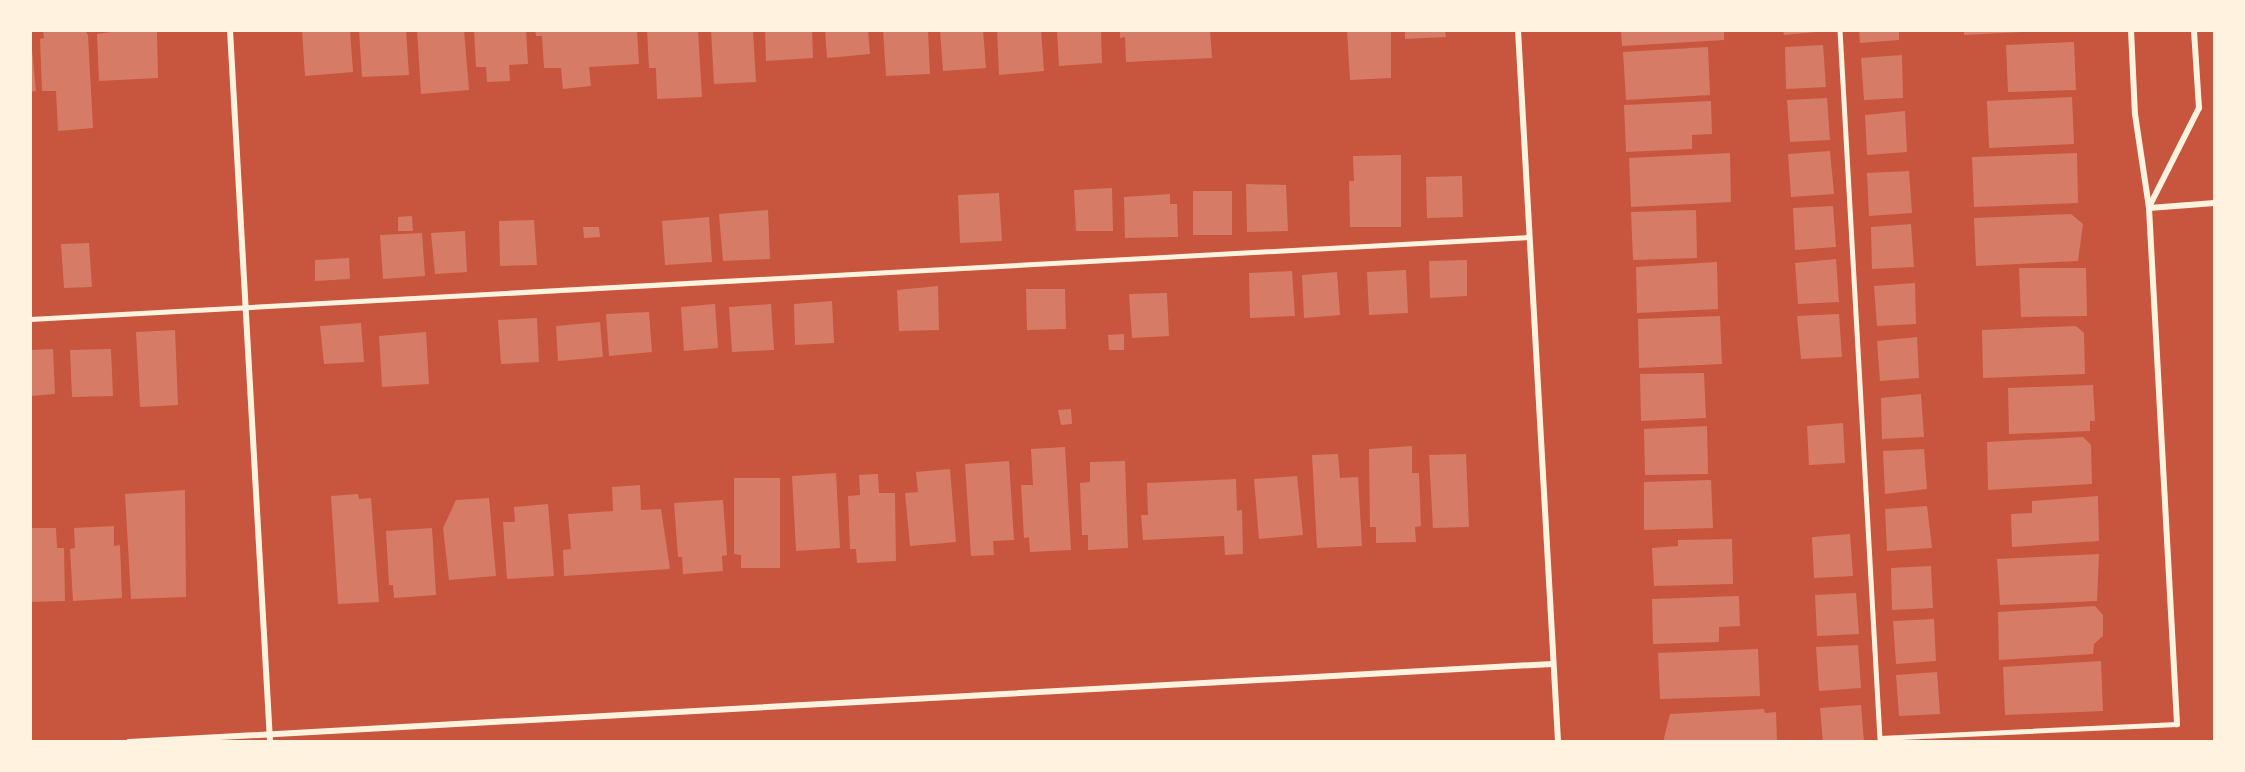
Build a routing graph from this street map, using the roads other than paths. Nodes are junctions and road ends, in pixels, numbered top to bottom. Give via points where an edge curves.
1 (230, 30) edge
2 (1518, 30) edge
3 (1840, 30) edge
4 (2131, 30) edge
5 (2194, 30) edge
6 (2215, 203) edge
7 (2149, 208) junction
8 (1529, 237) junction
9 (245, 309) junction
10 (30, 319) edge
11 (1553, 664) junction
12 (2177, 724) joint
13 (269, 734) junction
14 (129, 742) edge
15 (270, 742) edge
16 (1558, 742) edge

1 - 9 street
2 - 8 street
3 - 12 lane via 1880,738
4 - 7 street via 2135,114
5 - 7 street via 2199,108
6 - 7 street
7 - 12 street
8 - 9 lane
8 - 11 street
9 - 10 lane
9 - 13 street
11 - 13 street
11 - 16 street
13 - 14 street
13 - 15 street

